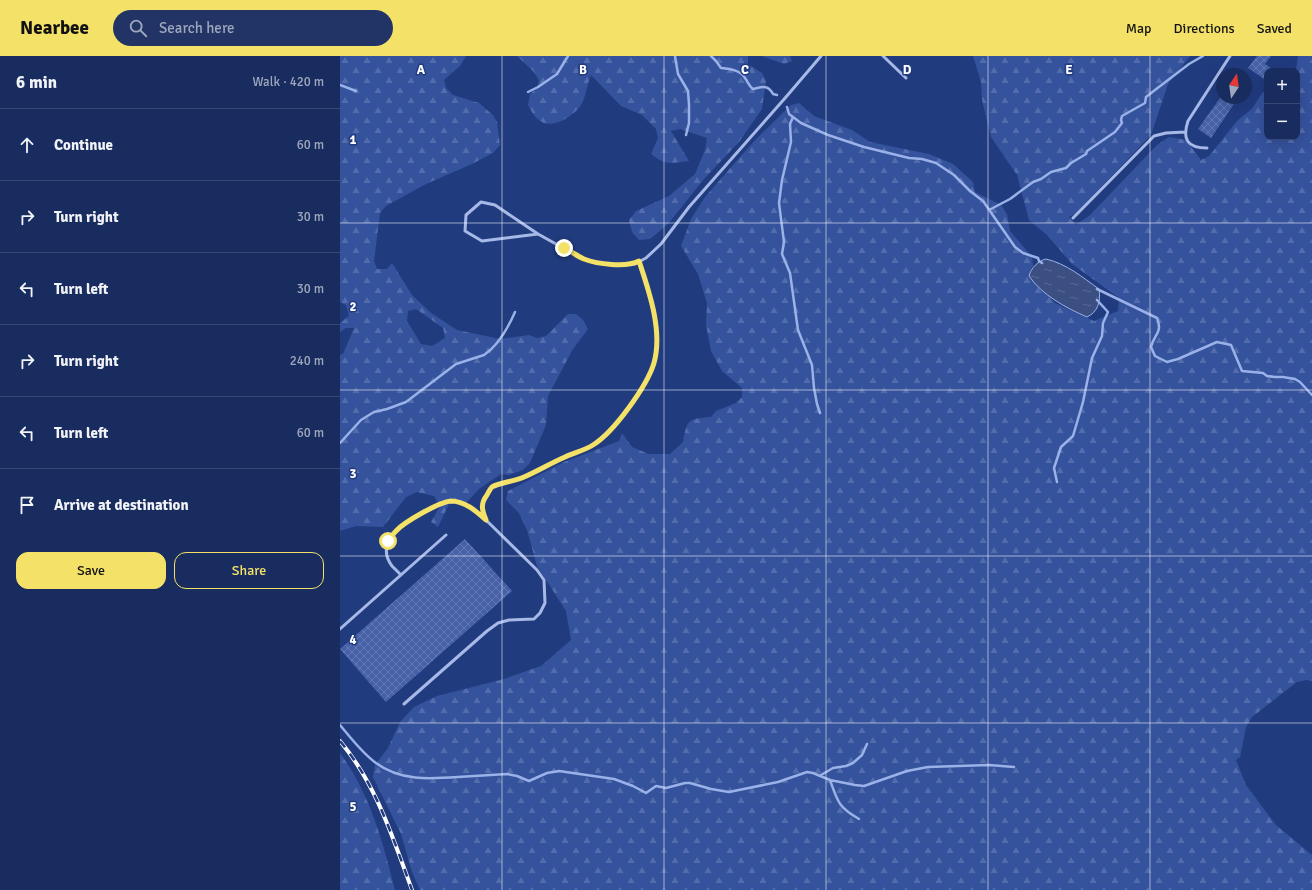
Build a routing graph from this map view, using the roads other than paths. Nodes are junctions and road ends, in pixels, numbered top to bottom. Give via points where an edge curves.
1 (821, 56) edge
2 (883, 56) edge
3 (1230, 56) edge
4 (906, 78) dead end
5 (1185, 132) junction
6 (1207, 148) dead end
7 (1073, 218) dead end
8 (538, 234) junction
9 (639, 261) junction
10 (486, 520) junction
11 (446, 535) dead end
12 (401, 575) junction
13 (340, 629) edge
14 (404, 704) dead end

1 - 9 lane via 689,207 661,244
2 - 4 lane
3 - 5 lane via 1188,121
5 - 6 lane via 1190,143
5 - 7 lane via 1166,132 1154,136
8 - 8 lane via 495,205 481,202 466,215 465,231 482,241
8 - 9 lane via 598,263 620,265 635,264
9 - 10 lane via 648,290 657,342 648,378 615,424 592,446 523,478 492,487 483,500 482,510
10 - 12 lane via 472,508 450,501 419,514 396,530 388,541 388,559
10 - 14 lane via 537,570 544,580 545,603 534,619 498,623
11 - 12 lane
12 - 13 lane

